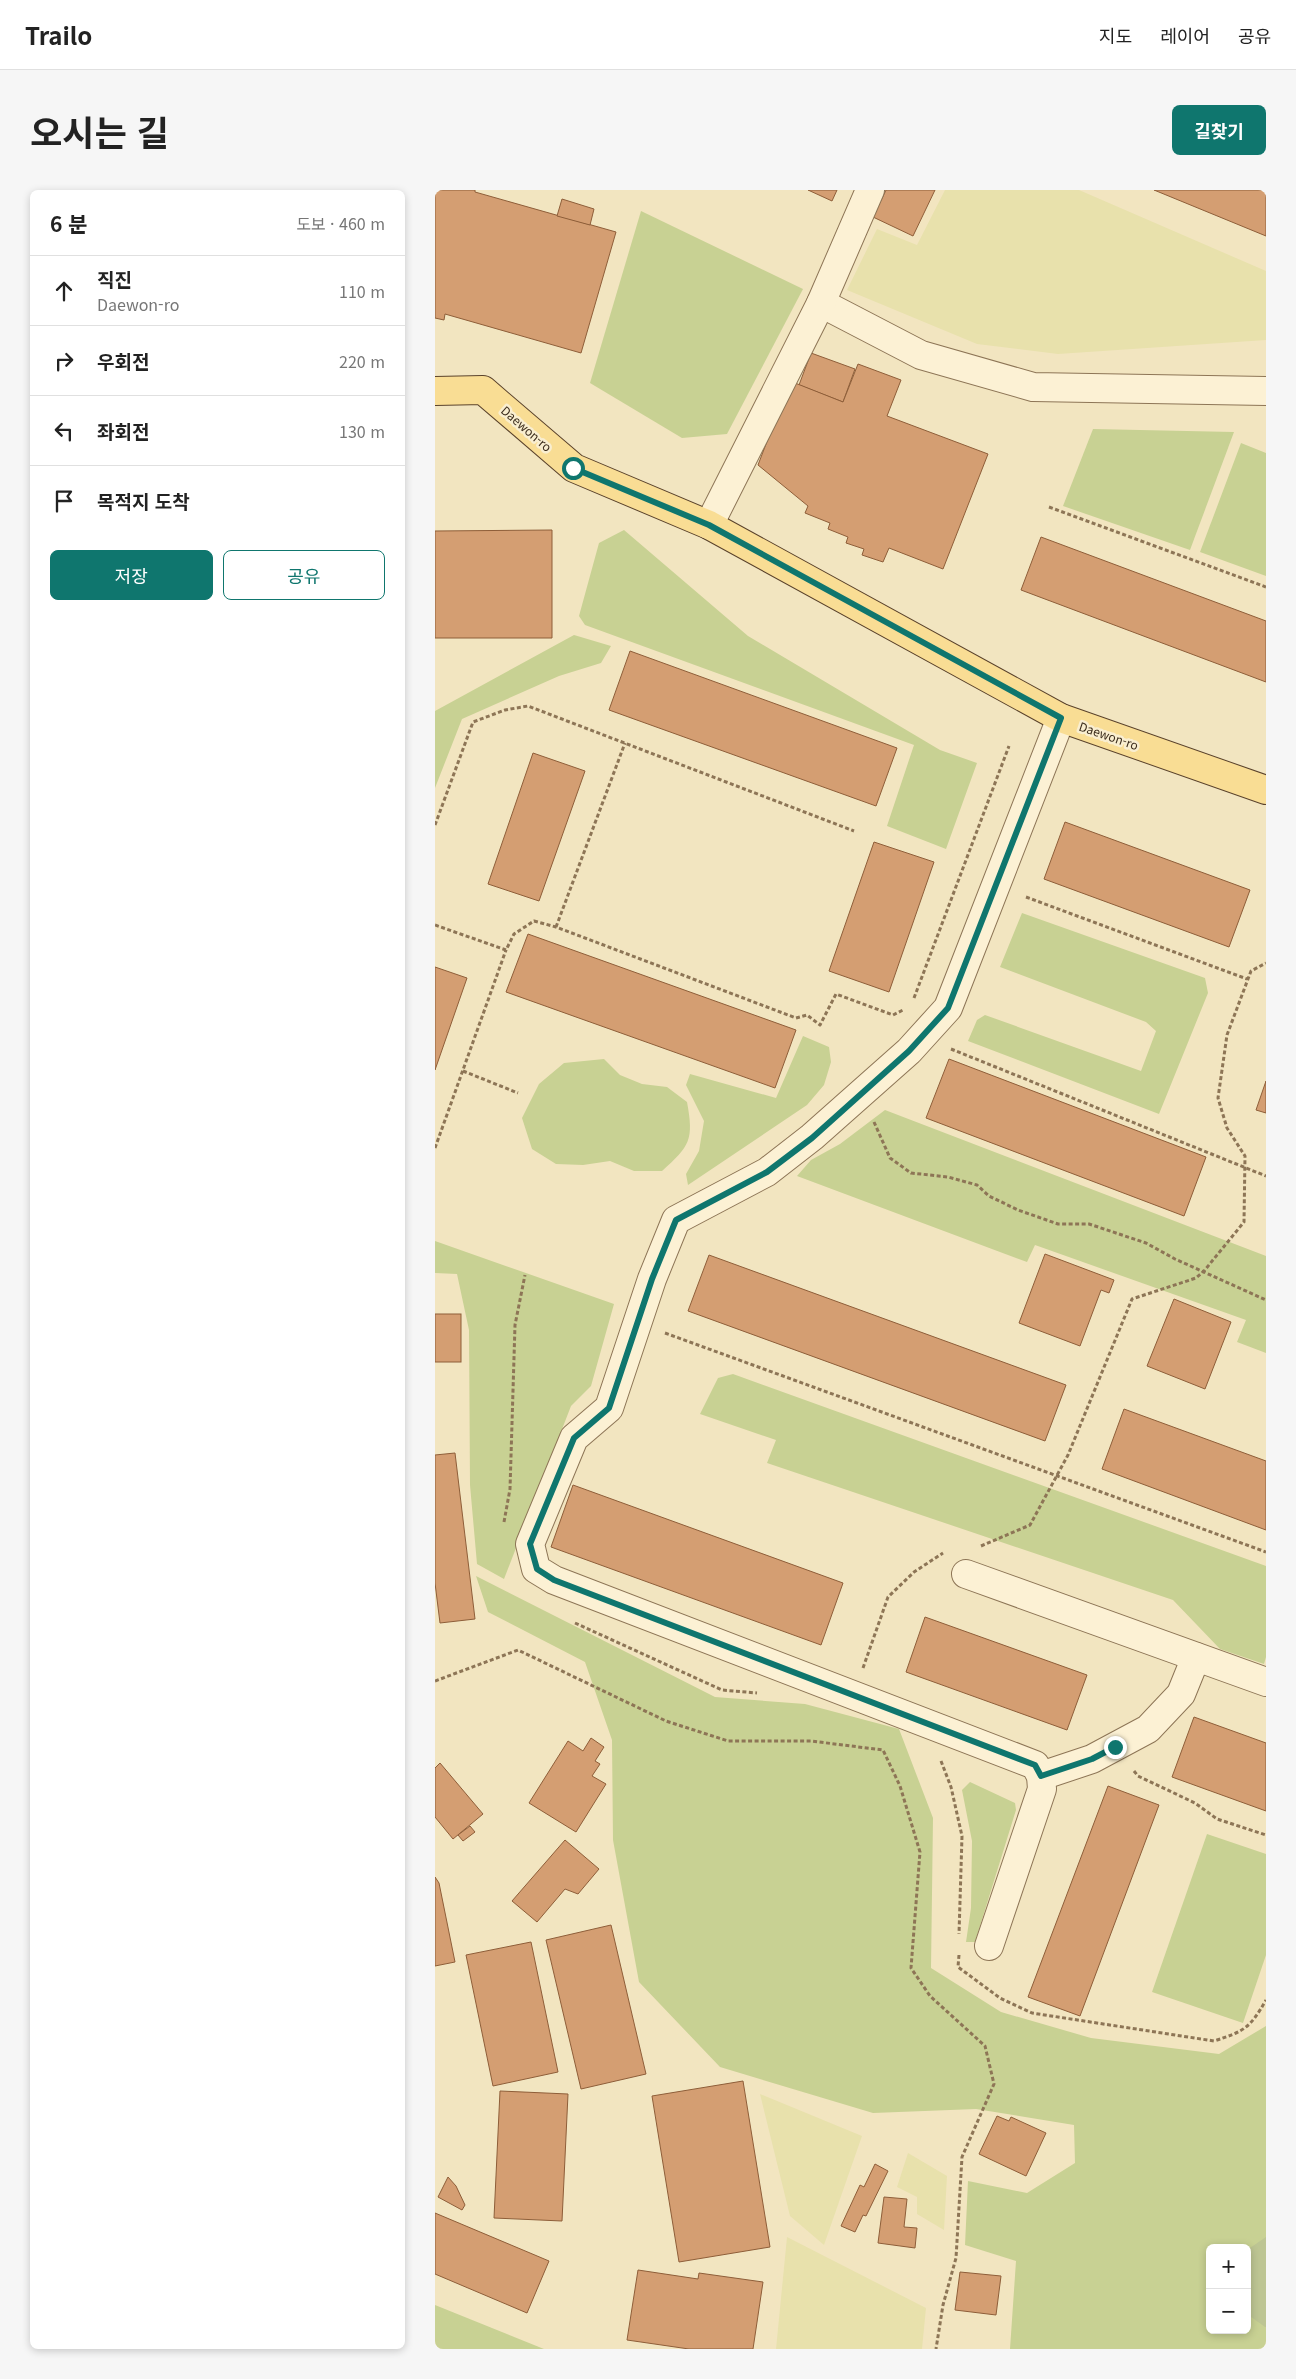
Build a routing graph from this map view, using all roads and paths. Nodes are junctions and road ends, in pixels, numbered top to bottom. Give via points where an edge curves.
1 (869, 190) edge
2 (821, 303) junction
3 (435, 391) edge
4 (1266, 391) edge
5 (1049, 507) dead end
6 (709, 525) junction
7 (1266, 588) edge
8 (1061, 718) junction
9 (625, 744) junction
10 (1009, 746) dead end
11 (1266, 790) edge
12 (435, 825) edge
13 (855, 831) dead end
14 (1027, 897) dead end
15 (435, 925) edge
16 (557, 927) junction
17 (506, 950) junction
18 (1266, 962) edge
19 (1247, 979) junction
20 (910, 1004) dead end
21 (905, 1009) dead end
22 (943, 1046) dead end
23 (463, 1071) junction
24 (518, 1093) dead end
25 (861, 1094) junction
26 (435, 1148) edge
27 (1245, 1168) junction
28 (1266, 1176) edge
29 (1204, 1271) junction
30 (525, 1275) dead end
31 (1266, 1300) edge
32 (663, 1332) dead end
33 (1056, 1476) junction
34 (503, 1526) dead end
35 (973, 1546) dead end
36 (948, 1552) dead end
37 (1266, 1552) edge
38 (966, 1574) dead end
39 (568, 1619) dead end
40 (1196, 1657) junction
41 (860, 1676) dead end
42 (435, 1681) edge
43 (1266, 1682) edge
44 (759, 1693) dead end
45 (1115, 1747) junction
46 (938, 1755) dead end
47 (1041, 1776) junction
48 (1266, 1835) edge
49 (959, 1939) dead end
50 (989, 1946) dead end
51 (959, 1948) dead end
52 (1266, 2000) edge
53 (936, 2349) edge

1 - 2 street
2 - 4 street via 921,355 1033,387
2 - 6 street
3 - 6 main road, Daewon-ro via 483,390 573,468
5 - 7 path
6 - 8 main road, Daewon-ro
8 - 11 main road, Daewon-ro
8 - 25 street via 948,1008 909,1051
9 - 12 path via 527,706 473,722
9 - 13 path
9 - 16 path
10 - 20 path
14 - 19 path
15 - 17 path
16 - 17 path via 534,922 514,934
16 - 21 path via 796,1018 807,1015 820,1025 836,994 893,1015
17 - 23 path
18 - 19 path via 1251,971
19 - 27 path via 1227,1034 1218,1098 1227,1128 1245,1156
22 - 27 path
23 - 24 path
23 - 26 path
25 - 29 path via 890,1158 911,1173 948,1177 977,1185 989,1196 1018,1210 1057,1224 1089,1224 1146,1243
25 - 47 street via 812,1138 767,1172 676,1220 652,1279 609,1408 574,1438 530,1544 537,1569 554,1580 1035,1765
27 - 28 path
27 - 29 path via 1244,1222
29 - 31 path
29 - 33 path via 1196,1278 1132,1299 1068,1455
30 - 34 path via 515,1325 511,1489
32 - 33 path
33 - 35 path via 1030,1525 981,1546
33 - 37 path
36 - 41 path via 939,1554 914,1572 888,1597
38 - 40 street
39 - 44 path via 722,1690
40 - 43 street
40 - 45 street via 1181,1694 1148,1729
42 - 53 path via 518,1650 666,1721 728,1742 811,1742 883,1750 901,1786 920,1852 911,1968 930,1996 985,2046 994,2084 962,2157 956,2258 943,2305
45 - 47 street via 1092,1759
45 - 48 path via 1138,1776 1195,1803 1217,1819
46 - 49 path via 951,1787 962,1836
47 - 50 street via 1042,1789
51 - 52 path via 958,1967 1000,1998 1032,2013 1214,2040 1235,2034 1254,2022

